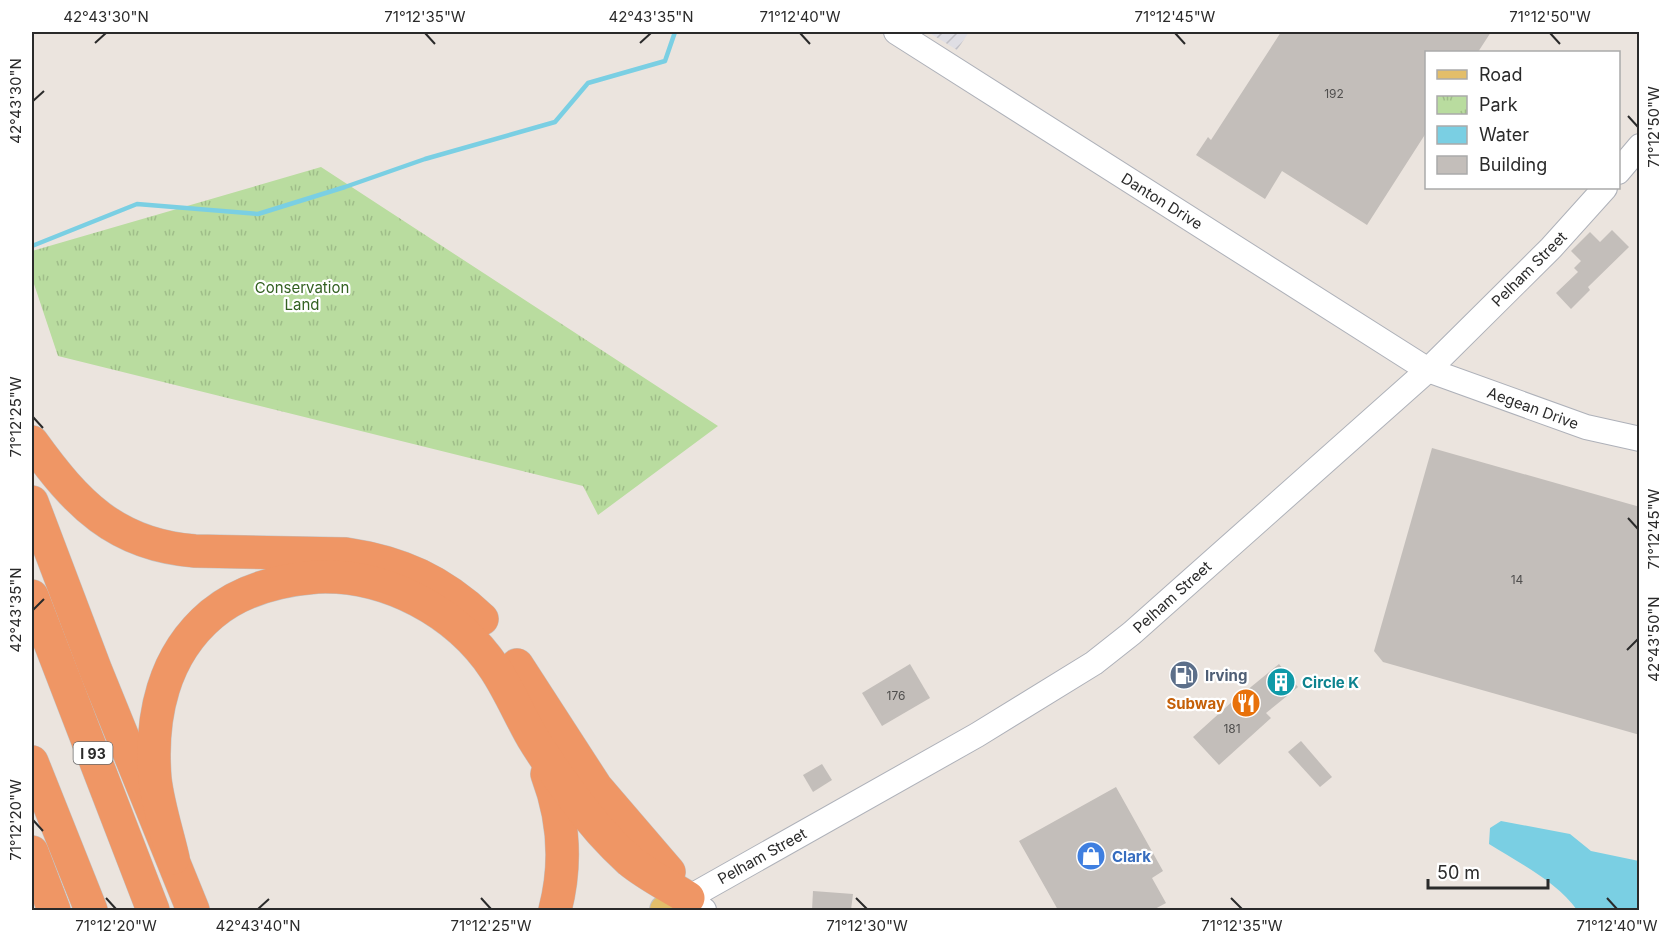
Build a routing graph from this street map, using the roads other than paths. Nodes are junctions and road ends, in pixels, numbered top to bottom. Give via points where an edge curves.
1 (896, 32) edge
2 (1640, 146) edge
3 (1620, 170) edge
4 (1604, 189) edge
5 (1428, 370) junction
6 (1640, 438) edge
7 (32, 442) edge
8 (32, 501) edge
9 (32, 596) edge
10 (533, 739) junction
11 (32, 762) edge
12 (32, 852) edge
13 (173, 858) junction
14 (32, 899) edge
15 (686, 906) edge
16 (42, 910) edge
17 (54, 910) edge
18 (91, 910) edge
19 (153, 910) edge
20 (193, 910) edge
21 (555, 910) edge

1 - 5 street, Danton Drive
2 - 3 street
4 - 5 street, Pelham Street via 1551,248
5 - 6 street, Aegean Drive via 1586,428
5 - 15 street, Pelham Street via 1174,597 1094,663
7 - 15 highway via 90,511 115,529 142,541 175,550 354,555 393,563 440,585 466,604 493,632 597,787 657,858
8 - 13 highway
9 - 19 highway, I 93
10 - 13 highway via 482,651 431,607 390,588 346,578 301,578 257,588 219,608 203,622 176,656 164,685 157,717 155,770
10 - 15 highway via 574,798 631,862
10 - 21 highway via 557,804 561,827 562,878
11 - 18 highway
12 - 17 highway
13 - 20 highway
14 - 16 highway

